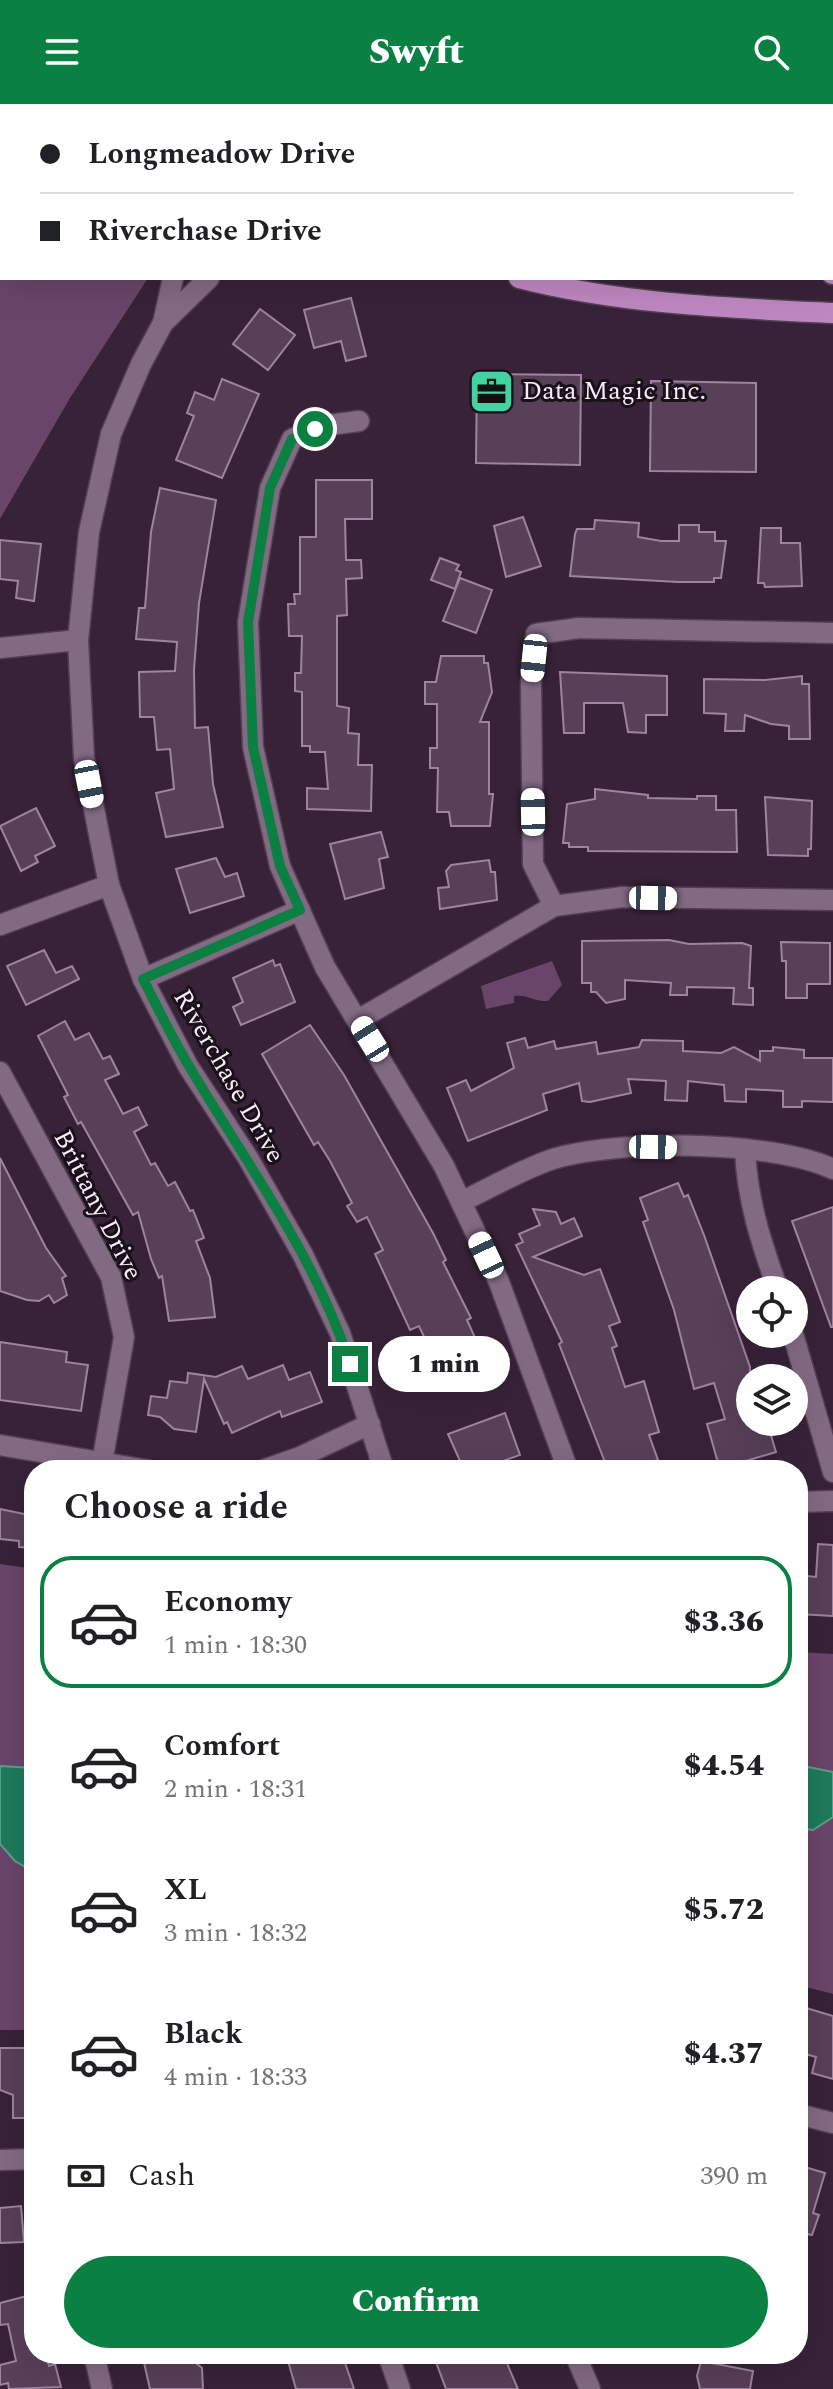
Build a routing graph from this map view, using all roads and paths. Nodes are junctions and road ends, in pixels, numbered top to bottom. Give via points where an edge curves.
1 (173, 280) edge
2 (207, 280) edge
3 (527, 280) edge
4 (833, 313) edge
5 (163, 323) junction
6 (359, 421) dead end
7 (833, 633) edge
8 (78, 640) junction
9 (0, 648) edge
10 (109, 885) junction
11 (833, 900) edge
12 (554, 906) junction
13 (300, 910) junction
14 (0, 925) edge
15 (143, 979) junction
16 (358, 1020) junction
17 (0, 1072) edge
18 (745, 1149) junction
19 (833, 1169) edge
20 (461, 1202) junction
21 (773, 1276) edge
22 (797, 1348) edge
23 (370, 1424) junction
24 (0, 1445) edge
25 (85, 1460) edge
26 (103, 1460) edge
27 (291, 1460) edge
28 (381, 1460) edge
29 (564, 1460) edge
30 (833, 1472) edge
31 (833, 1501) edge
32 (808, 1502) edge
33 (808, 2117) edge
34 (833, 2123) edge
35 (24, 2159) edge
36 (0, 2160) edge
37 (96, 2364) edge
38 (391, 2364) edge
39 (579, 2364) edge
40 (102, 2389) edge
41 (400, 2389) edge
42 (590, 2389) edge

1 - 5 street, Riverchase Drive
2 - 5 street, Riverchase Drive
3 - 4 main road via 720,308
5 - 8 street, Riverchase Drive via 111,434 89,532
6 - 13 street via 322,426 292,439 270,488 248,622 253,747 280,866
7 - 12 street via 579,628 536,634 531,683 533,864
8 - 9 street
8 - 10 street, Riverchase Drive via 84,758
10 - 14 street
10 - 15 street, Riverchase Drive
11 - 12 street via 623,897
12 - 16 street
13 - 15 street
13 - 16 street via 325,967
15 - 23 street, Riverchase Drive via 188,1066 303,1255 340,1333
16 - 20 street
17 - 26 street, Brittany Drive via 111,1277 121,1312 124,1337
18 - 19 street
18 - 20 street via 622,1147 550,1160
18 - 21 street via 754,1223
20 - 29 street via 499,1282
22 - 30 street
23 - 27 street
23 - 28 street, Riverchase Drive
24 - 25 street
31 - 32 street
33 - 34 street
35 - 36 street
37 - 40 street
38 - 41 street
39 - 42 street

